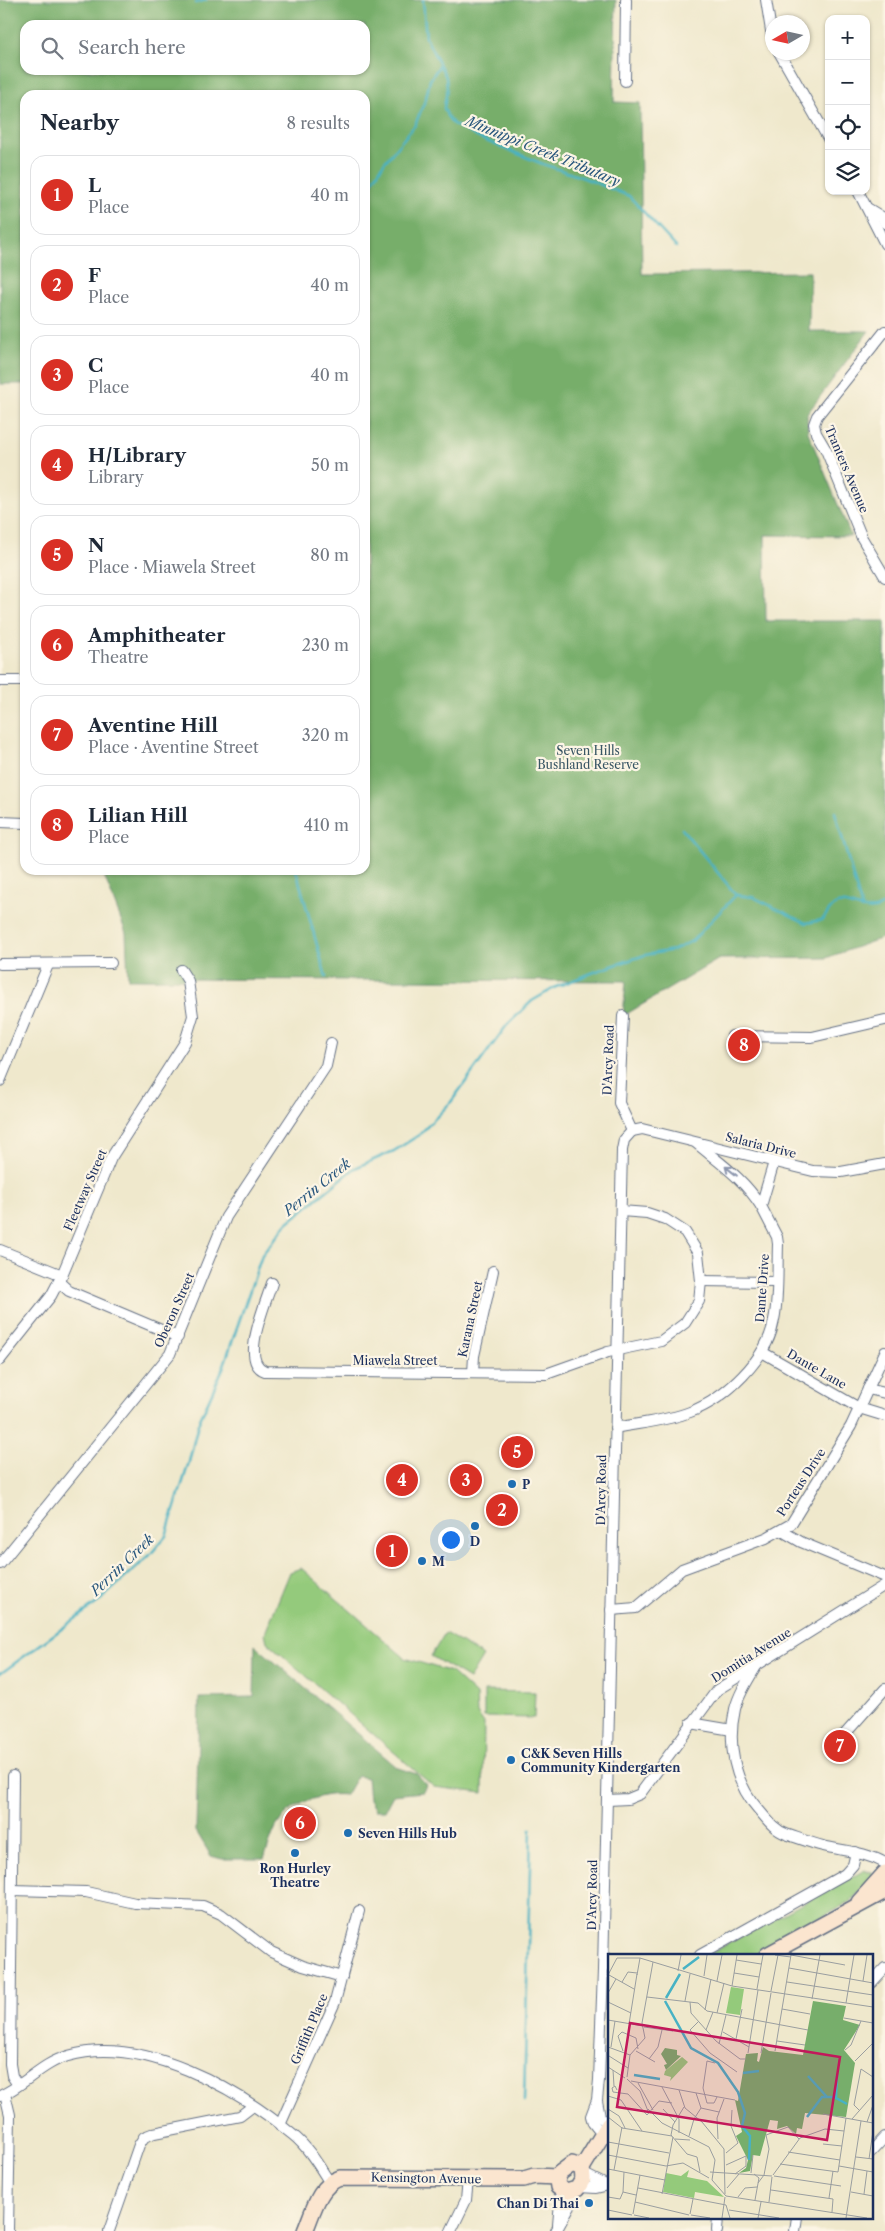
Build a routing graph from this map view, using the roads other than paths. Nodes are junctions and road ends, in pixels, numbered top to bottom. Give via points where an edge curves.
1 (626, 0) edge
2 (766, 0) edge
3 (768, 15) edge
4 (784, 60) edge
5 (625, 81) dead end
6 (825, 133) edge
7 (860, 195) edge
8 (868, 208) junction
9 (885, 223) edge
10 (885, 244) edge
11 (885, 331) edge
12 (885, 577) edge
13 (0, 681) edge
14 (20, 681) edge
15 (0, 822) edge
16 (20, 823) edge
17 (111, 963) dead end
18 (0, 964) edge
19 (48, 965) junction
20 (181, 970) dead end
21 (623, 1016) dead end
22 (885, 1020) edge
23 (732, 1036) dead end
24 (331, 1043) dead end
25 (0, 1081) edge
26 (632, 1131) junction
27 (694, 1141) junction
28 (774, 1162) junction
29 (885, 1164) edge
30 (762, 1206) junction
31 (621, 1211) junction
32 (0, 1250) edge
33 (493, 1271) dead end
34 (61, 1278) junction
35 (701, 1281) junction
36 (776, 1282) junction
37 (272, 1283) dead end
38 (178, 1337) junction
39 (617, 1349) junction
40 (762, 1352) junction
41 (885, 1352) edge
42 (0, 1360) edge
43 (473, 1373) junction
44 (868, 1389) junction
45 (885, 1393) edge
46 (859, 1408) junction
47 (885, 1416) edge
48 (615, 1428) junction
49 (782, 1531) junction
50 (0, 1564) edge
51 (885, 1577) edge
52 (885, 1585) edge
53 (611, 1610) junction
54 (758, 1663) junction
55 (885, 1689) edge
56 (691, 1723) junction
57 (732, 1730) junction
58 (836, 1743) dead end
59 (13, 1776) dead end
60 (608, 1800) junction
61 (856, 1852) junction
62 (885, 1863) edge
63 (885, 1874) edge
64 (12, 1890) junction
65 (885, 1892) edge
66 (855, 1907) junction
67 (359, 1911) dead end
68 (702, 1954) edge
69 (769, 1954) edge
70 (885, 1968) edge
71 (606, 1973) edge
72 (342, 1977) junction
73 (872, 1982) edge
74 (608, 2043) edge
75 (601, 2051) junction
76 (18, 2085) junction
77 (2, 2095) edge
78 (252, 2106) junction
79 (280, 2126) junction
80 (606, 2127) edge
81 (885, 2137) edge
82 (872, 2151) edge
83 (468, 2179) junction
84 (571, 2180) junction
85 (330, 2182) junction
86 (607, 2185) edge
87 (718, 2218) edge
88 (797, 2218) edge
89 (557, 2228) edge
90 (8, 2231) edge
91 (109, 2231) edge
92 (305, 2231) edge
93 (451, 2231) edge
94 (717, 2231) edge
95 (796, 2231) edge

1 - 5 street
2 - 3 street
4 - 6 street
7 - 8 street
8 - 9 street via 882,217
8 - 10 street
11 - 12 street, Tranters Avenue via 814,424 862,538
13 - 14 street
15 - 16 street
17 - 19 street
18 - 19 street
19 - 25 street
20 - 34 street, Fleetway Street via 188,981 193,1016 191,1028 111,1158
21 - 26 street, D'Arcy Road via 619,1103
22 - 23 street via 812,1037
24 - 38 street, Oberon Street via 326,1066 226,1217
26 - 27 street, Salaria Drive via 642,1129
26 - 31 street, D'Arcy Road via 624,1140 622,1150
27 - 28 street, Salaria Drive
30 -> 27 street, Dante Drive via 749,1187
28 - 29 street, Salaria Drive via 828,1172
28 - 30 street
30 - 36 street, Dante Drive via 777,1237
31 - 35 street, Miawela Street via 647,1213 665,1219 685,1232 698,1253
31 - 39 street, D'Arcy Road
32 - 34 street
33 - 43 street, Karana Street
34 - 38 street via 70,1291
34 - 42 street, Fleetway Street via 44,1307
35 - 36 street
35 - 39 street, Miawela Street via 699,1302 684,1323 661,1342
36 - 40 street, Dante Drive via 775,1320
37 - 43 street, Miawela Street via 253,1346 252,1357 259,1369 270,1372
38 - 50 street, Oberon Street via 162,1364
39 - 43 street, Miawela Street via 546,1374
39 - 48 street, D'Arcy Road
40 - 46 street, Dante Lane
40 - 48 street, Dante Drive via 739,1380 700,1408
41 - 44 street, Porteus Drive
44 - 45 street
44 - 46 street, Porteus Drive
46 - 47 street, Dante Lane
46 - 49 street, Porteus Drive via 799,1513
48 - 53 street, D'Arcy Road
49 - 51 street
49 - 53 street, Porteus Drive via 682,1569 636,1608
52 - 54 street, Domitia Avenue
53 - 60 street, D'Arcy Road
54 - 56 street, Domitia Avenue via 716,1690
54 - 57 street via 741,1692
55 - 58 street
56 - 57 street
56 - 60 street, Domitia Avenue via 640,1794 628,1799
57 - 61 street via 733,1759 744,1791 773,1826 785,1834 822,1846
59 - 64 street
60 - 71 street, D'Arcy Road
61 - 62 street
61 - 68 street via 853,1865 845,1874
63 - 66 main road
64 - 72 street via 86,1892 135,1902 204,1906 222,1914 271,1952 303,1966
64 - 76 street via 10,2064
65 - 66 main road
66 - 69 main road
67 - 72 street, Griffith Place
70 - 73 street
71 - 75 street, D'Arcy Road
72 - 79 street, Griffith Place via 335,2002
74 - 75 street
75 - 80 street, D'Arcy Road via 597,2100 600,2117
76 - 77 street
76 - 78 street via 45,2065 68,2056 95,2051 123,2051 170,2062
77 - 90 street via 10,2115
78 - 79 street
78 - 91 street via 240,2116 144,2137 138,2145
79 - 85 street via 304,2146
80 - 84 main road
81 - 82 street
83 - 84 main road, Kensington Avenue
83 - 85 main road, Kensington Avenue via 350,2177
83 - 93 street via 466,2200
84 - 86 street via 596,2188
84 - 89 street via 572,2202
85 - 92 main road via 318,2199
87 - 94 street
88 - 95 street

